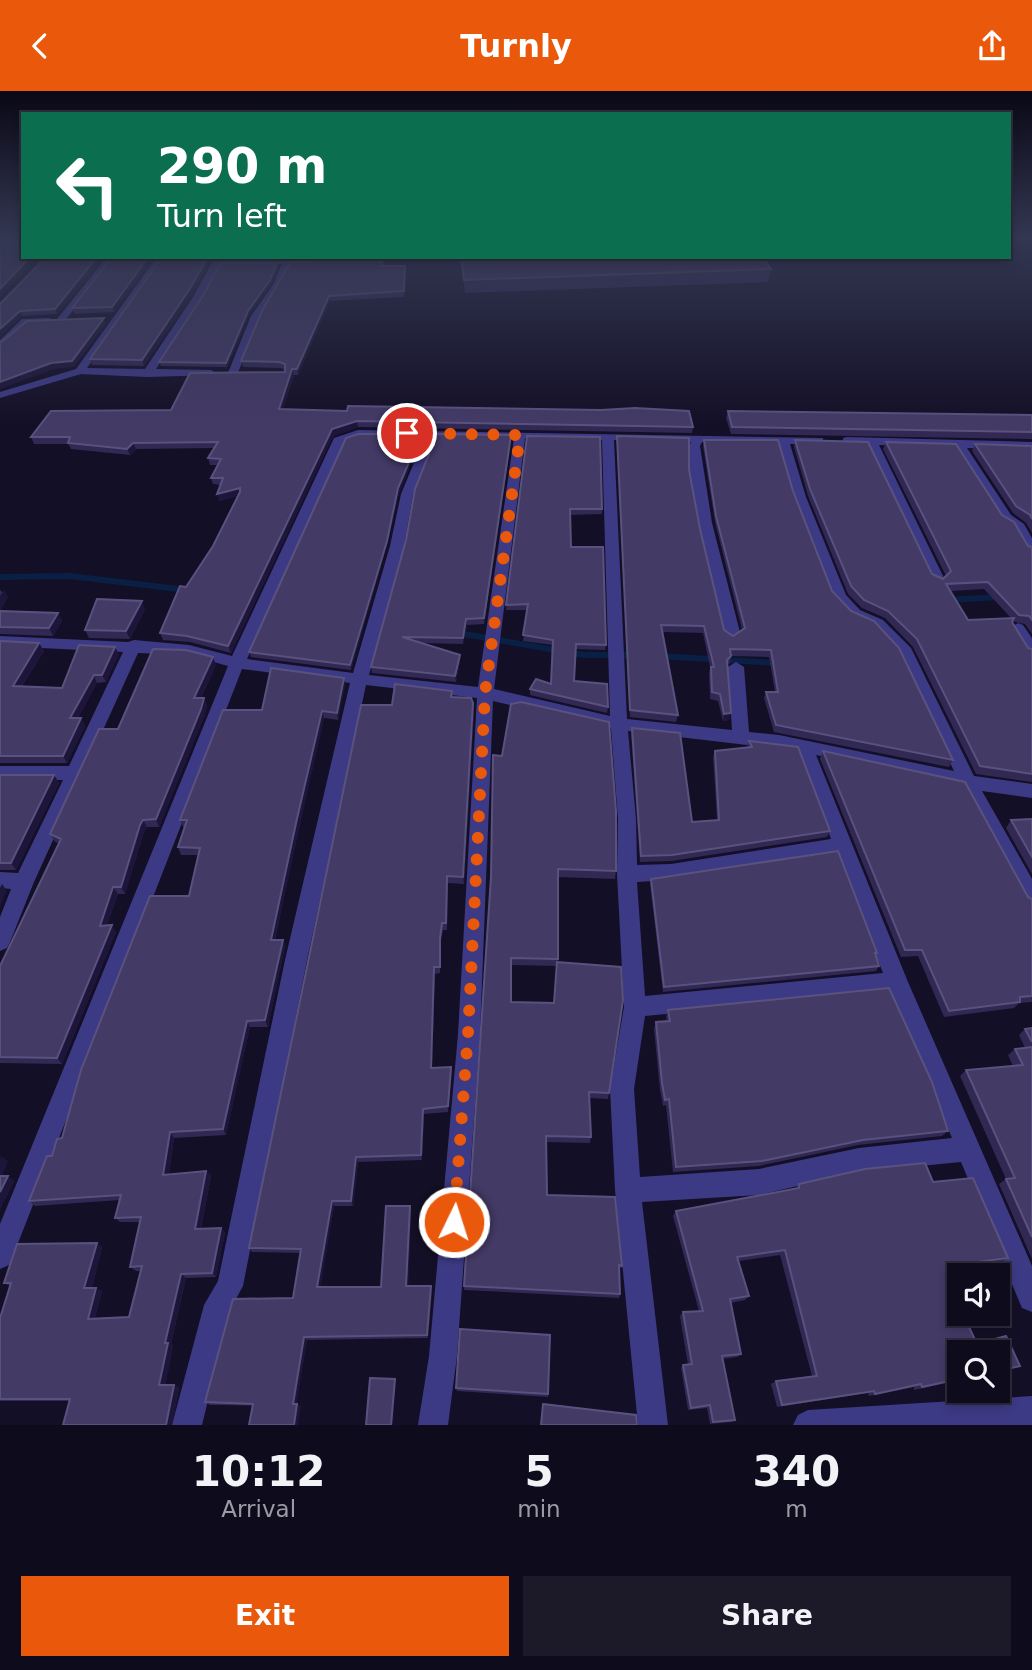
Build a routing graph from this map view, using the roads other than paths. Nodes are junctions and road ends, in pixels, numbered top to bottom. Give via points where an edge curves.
1 (80, 300) edge
2 (131, 300) edge
3 (195, 300) edge
4 (267, 300) edge
5 (118, 318) junction
6 (103, 320) edge
7 (4, 337) edge
8 (0, 346) edge
9 (80, 371) junction
10 (147, 374) junction
11 (0, 395) edge
12 (432, 433) junction
13 (520, 435) junction
14 (608, 437) junction
15 (699, 438) junction
16 (783, 440) junction
17 (872, 442) junction
18 (959, 445) junction
19 (1032, 446) edge
20 (1032, 549) edge
21 (938, 580) edge
22 (1018, 628) edge
23 (733, 636) edge
24 (0, 641) edge
25 (134, 645) junction
26 (1032, 650) edge
27 (237, 663) junction
28 (737, 667) dead end
29 (360, 677) junction
30 (485, 693) junction
31 (619, 724) junction
32 (741, 739) junction
33 (805, 748) junction
34 (0, 773) edge
35 (76, 773) junction
36 (968, 782) junction
37 (1032, 791) edge
38 (845, 845) junction
39 (627, 874) junction
40 (0, 880) edge
41 (24, 882) junction
42 (1032, 897) edge
43 (0, 942) edge
44 (897, 982) junction
45 (635, 1007) junction
46 (968, 1149) junction
47 (628, 1190) junction
48 (0, 1257) edge
49 (1032, 1298) edge
50 (1032, 1411) edge
51 (187, 1425) edge
52 (433, 1425) edge
53 (653, 1425) edge
54 (808, 1425) edge

1 - 7 street via 65,321 25,321
2 - 5 street
3 - 10 street
4 - 10 street via 256,316 239,373
5 - 6 street
5 - 9 street
7 - 8 street
9 - 10 street
9 - 11 street
12 - 13 street
12 - 27 street via 358,433 340,438
12 - 29 street via 407,494
13 - 14 street
13 - 30 street
14 - 15 street
14 - 31 street
15 - 16 street
15 - 23 street via 694,456 705,523
16 - 17 street
16 - 36 street via 839,597 905,652
17 - 18 street
17 - 21 street
18 - 19 street
18 - 20 street
22 - 26 street
24 - 25 street
25 - 27 street via 189,650
25 - 35 street
27 - 29 street
27 - 48 street
28 - 32 street
29 - 30 street
29 - 51 street via 296,960 230,1286 218,1305
30 - 31 street
30 - 52 street via 468,1034 443,1356
31 - 32 street
31 - 39 street via 630,828
32 - 33 street
33 - 36 street
33 - 38 street
34 - 35 street
35 - 41 street
36 - 37 street
36 - 42 street
38 - 39 street via 671,872
38 - 44 street
39 - 45 street
40 - 41 street
41 - 43 street
44 - 45 street
44 - 46 street
45 - 47 street via 622,1089
46 - 47 street via 859,1160 759,1182
46 - 49 street
47 - 53 street
50 - 54 street

